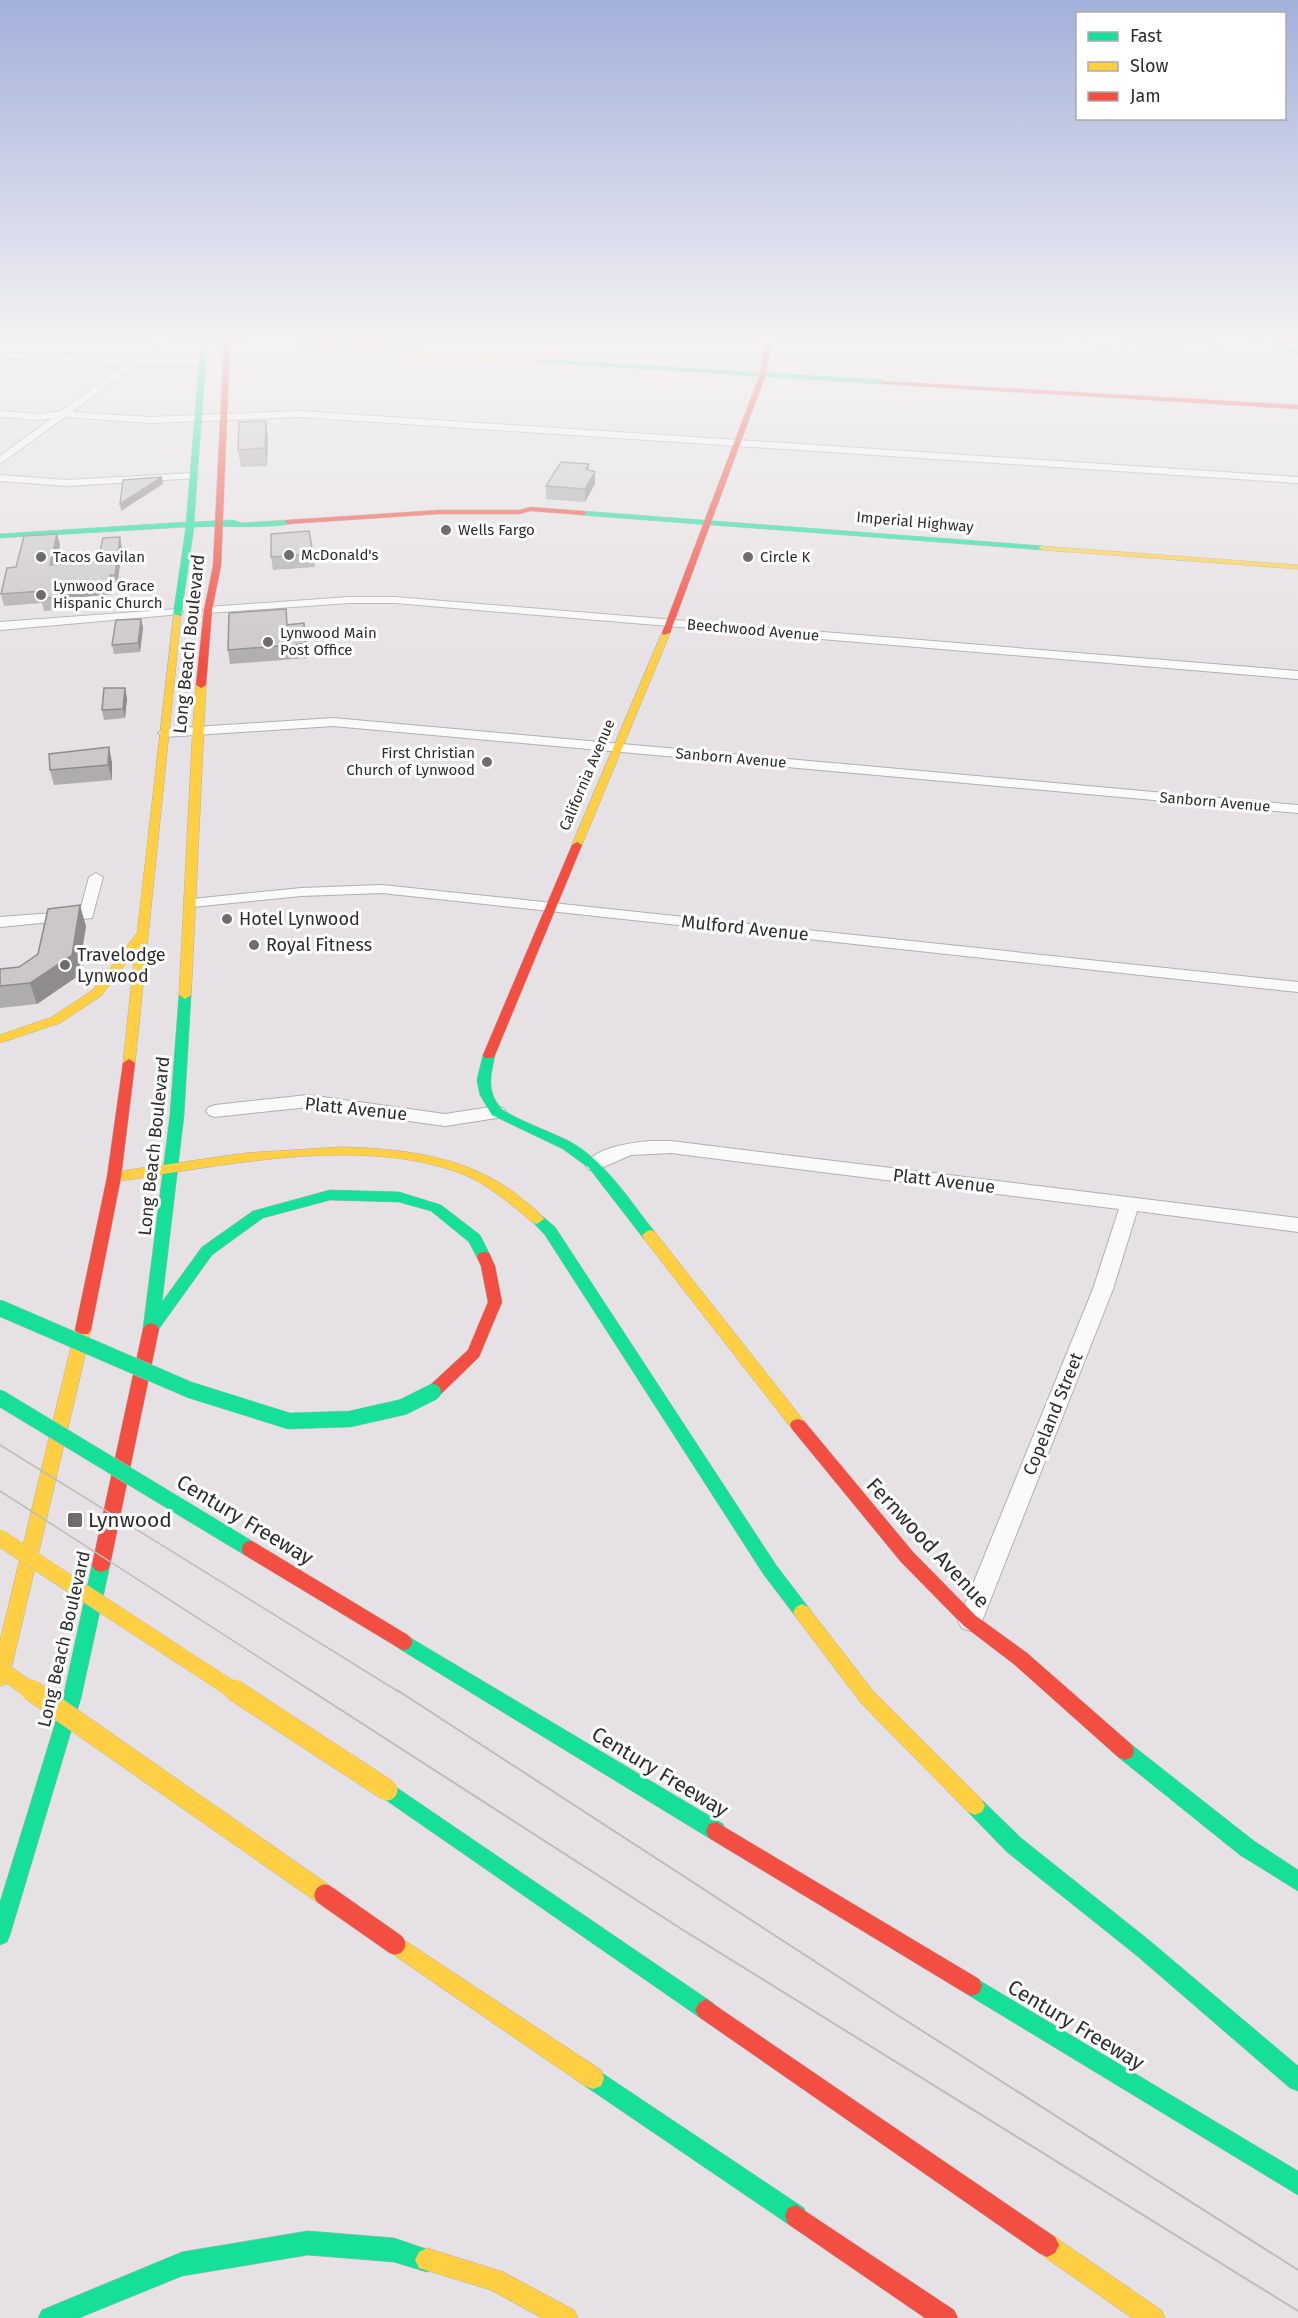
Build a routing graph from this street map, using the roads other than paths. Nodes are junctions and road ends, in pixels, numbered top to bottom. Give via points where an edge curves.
1 (13, 451) edge
2 (196, 451) edge
3 (224, 451) edge
4 (733, 451) edge
5 (872, 451) edge
6 (0, 461) edge
7 (194, 476) junction
8 (0, 478) edge
9 (1298, 480) edge
10 (707, 522) junction
11 (225, 523) junction
12 (190, 525) junction
13 (0, 536) edge
14 (1298, 567) edge
15 (208, 610) junction
16 (177, 612) junction
17 (670, 623) junction
18 (0, 626) edge
19 (1298, 675) edge
20 (196, 730) junction
21 (164, 733) junction
22 (617, 747) junction
23 (1298, 809) edge
24 (96, 877) dead end
25 (192, 903) junction
26 (549, 908) junction
27 (0, 922) edge
28 (142, 933) junction
29 (1298, 987) edge
30 (0, 1039) edge
31 (215, 1111) dead end
32 (497, 1112) junction
33 (594, 1164) junction
34 (171, 1169) junction
35 (114, 1177) junction
36 (1130, 1204) junction
37 (1298, 1225) edge
38 (0, 1308) edge
39 (152, 1326) junction
40 (0, 1398) edge
41 (0, 1538) edge
42 (970, 1621) junction
43 (0, 1669) edge
44 (0, 1678) edge
45 (1298, 1881) edge
46 (0, 1935) edge
47 (1298, 2080) edge
48 (1298, 2184) edge
49 (50, 2318) edge
50 (566, 2318) edge
51 (946, 2318) edge
52 (1153, 2318) edge

1 - 6 street
2 - 7 main road, Long Beach Boulevard
3 - 11 main road, Long Beach Boulevard
4 - 10 main road, California Avenue
5 - 9 street
7 - 8 street via 67,483
7 - 12 main road, Long Beach Boulevard
10 - 11 main road, Imperial Highway via 530,509 525,505 420,504 241,517
10 - 14 main road, Imperial Highway
10 - 17 main road, California Avenue
11 - 12 main road, Imperial Highway
11 - 15 main road, Long Beach Boulevard
12 - 13 main road, Imperial Highway
12 - 16 main road, Long Beach Boulevard
15 - 17 street, Beechwood Avenue via 372,599
15 - 20 main road, Long Beach Boulevard
16 - 18 street
16 - 21 main road, Long Beach Boulevard
17 - 19 street, Beechwood Avenue
17 - 22 main road, California Avenue
20 - 21 street, Sanborn Avenue
20 - 22 street, Sanborn Avenue via 333,722
20 - 25 main road, Long Beach Boulevard
21 - 28 main road, Long Beach Boulevard
22 - 23 street, Sanborn Avenue
22 - 26 main road, California Avenue
24 - 27 street via 87,915
25 - 26 street, Mulford Avenue via 382,888
25 - 34 main road, Long Beach Boulevard
26 - 29 street, Mulford Avenue
26 - 32 main road, California Avenue via 486,1061 486,1095
28 - 30 main road via 97,993 56,1020
28 - 35 main road, Long Beach Boulevard
31 - 32 street, Platt Avenue via 308,1101 445,1119
32 - 33 main road via 568,1146
33 - 36 street, Platt Avenue via 628,1148 671,1147
33 - 42 main road, Fernwood Avenue via 835,1472 907,1557
34 - 35 main road
34 - 39 main road, Long Beach Boulevard
34 - 47 main road via 327,1152 405,1153 458,1167 510,1194 550,1231 770,1570 867,1697 1014,1845
35 - 44 main road, Long Beach Boulevard via 84,1328
36 - 37 street, Platt Avenue
36 - 42 street, Copeland Street via 1103,1289
38 - 39 main road, bridge via 190,1390 289,1421 350,1419 403,1407 433,1392 474,1353 495,1302 488,1266 475,1239 436,1209 399,1197 330,1195 258,1214 207,1251
39 - 46 main road, Long Beach Boulevard via 72,1698
40 - 48 main road, Century Freeway, bridge
41 - 52 main road, bridge via 387,1791
42 - 45 main road, Fernwood Avenue via 1022,1659 1138,1762 1247,1848
43 - 51 main road, bridge via 395,1944
49 - 50 main road via 182,2264 308,2243 394,2250 495,2280

